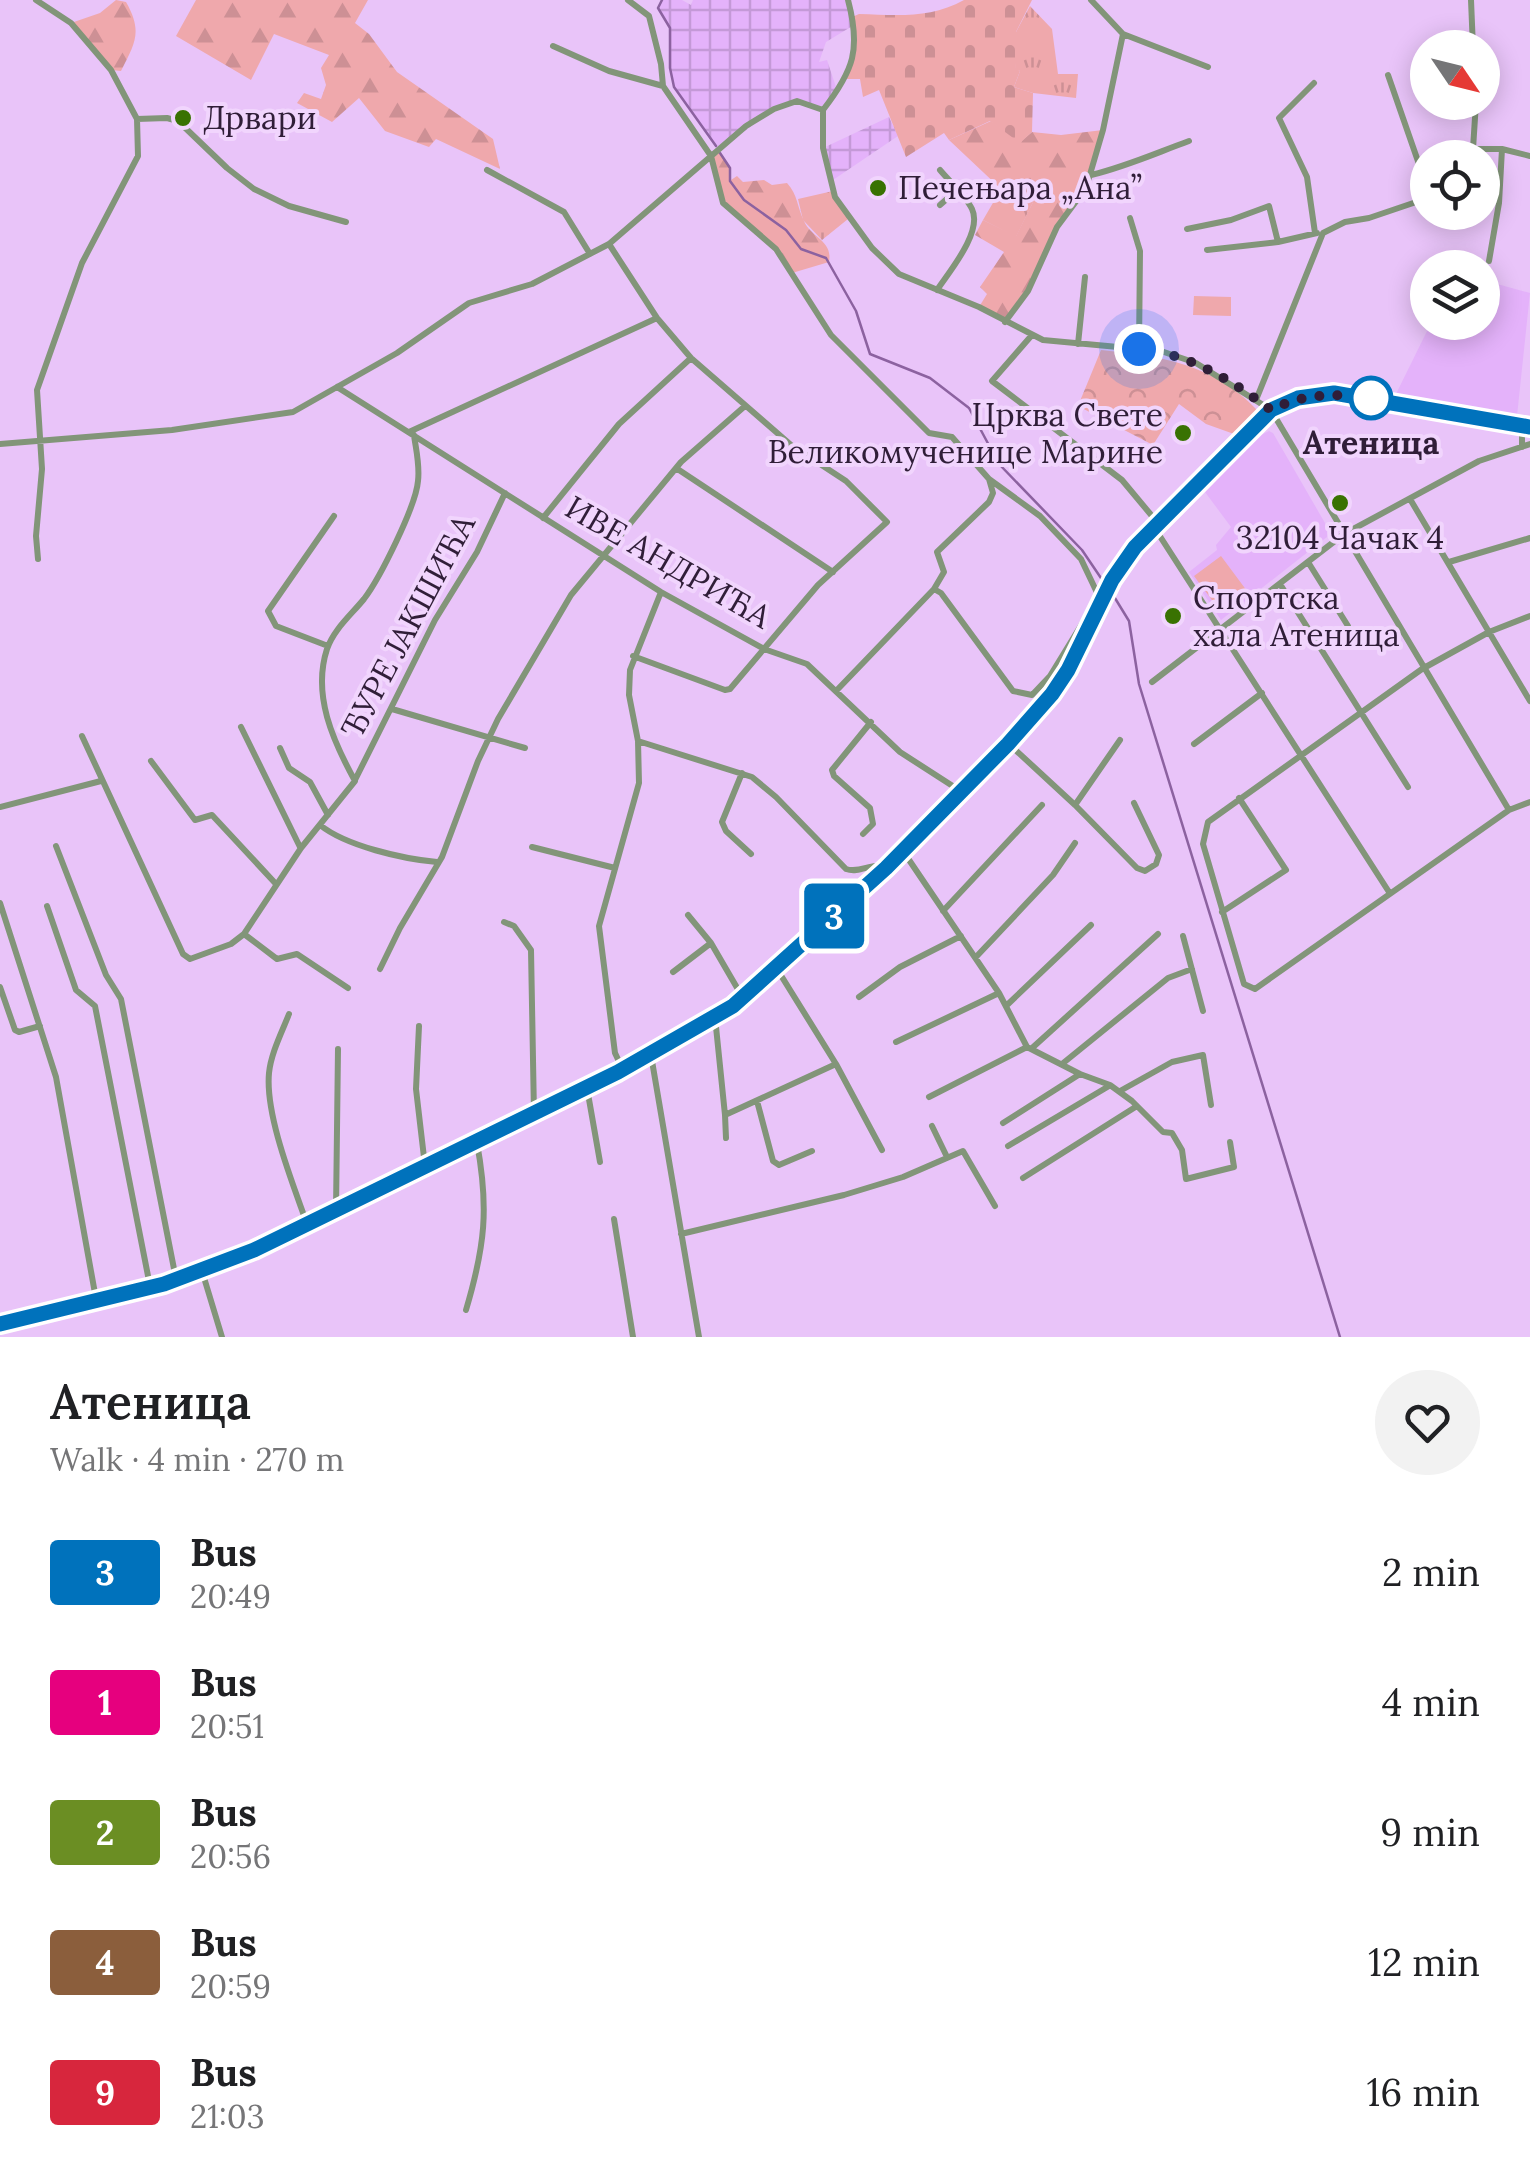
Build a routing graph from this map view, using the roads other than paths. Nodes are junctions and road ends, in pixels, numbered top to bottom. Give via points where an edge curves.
1 (36, 0) edge
2 (628, 0) edge
3 (848, 0) edge
4 (1090, 0) edge
5 (1471, 0) edge
6 (1472, 30) edge
7 (1123, 34) junction
8 (553, 46) dead end
9 (1208, 67) dead end
10 (1388, 75) dead end
11 (1314, 83) dead end
12 (663, 86) junction
13 (823, 110) junction
14 (137, 119) junction
15 (1411, 140) edge
16 (1189, 141) dead end
17 (1502, 150) joint
18 (710, 156) junction
19 (1530, 156) edge
20 (487, 170) dead end
21 (940, 170) dead end
22 (1091, 175) junction
23 (957, 190) junction
24 (940, 204) dead end
25 (1410, 204) edge
26 (1130, 218) dead end
27 (346, 222) dead end
28 (1187, 228) dead end
29 (1319, 233) junction
30 (1278, 242) junction
31 (609, 244) junction
32 (1208, 250) dead end
33 (1491, 250) edge
34 (590, 254) junction
35 (1085, 277) dead end
36 (937, 290) junction
37 (657, 318) junction
38 (1006, 322) junction
39 (1032, 335) junction
40 (1078, 344) junction
41 (1139, 349) junction
42 (691, 358) junction
43 (337, 387) junction
44 (1256, 400) junction
45 (745, 406) junction
46 (1271, 410) junction
47 (1526, 427) edge
48 (412, 433) junction
49 (40, 442) junction
50 (0, 444) edge
51 (1526, 446) edge
52 (676, 468) junction
53 (989, 479) junction
54 (506, 494) junction
55 (1410, 499) junction
56 (334, 516) dead end
57 (543, 518) junction
58 (1155, 524) junction
59 (1344, 534) junction
60 (1530, 538) edge
61 (602, 554) junction
62 (38, 559) dead end
63 (1308, 562) junction
64 (1448, 562) junction
65 (833, 572) junction
66 (1280, 584) junction
67 (934, 590) junction
68 (661, 592) junction
69 (1100, 603) junction
70 (1530, 616) edge
71 (1348, 626) dead end
72 (1220, 629) junction
73 (1489, 632) junction
74 (328, 646) junction
75 (764, 649) junction
76 (633, 656) junction
77 (1422, 669) junction
78 (1152, 682) dead end
79 (837, 690) junction
80 (1262, 692) junction
81 (1530, 701) edge
82 (392, 709) junction
83 (1359, 711) junction
84 (871, 722) junction
85 (242, 727) dead end
86 (82, 736) dead end
87 (489, 737) junction
88 (1120, 740) dead end
89 (638, 741) junction
90 (1008, 744) junction
91 (1194, 744) dead end
92 (280, 748) dead end
93 (525, 748) dead end
94 (1301, 754) junction
95 (150, 761) dead end
96 (742, 772) junction
97 (101, 781) junction
98 (355, 781) junction
99 (1408, 786) dead end
100 (963, 792) junction
101 (1240, 798) junction
102 (1530, 802) edge
103 (1134, 803) dead end
104 (1042, 805) dead end
105 (1075, 805) junction
106 (0, 807) edge
107 (1508, 810) junction
108 (328, 815) junction
109 (320, 825) junction
110 (864, 834) dead end
111 (1075, 844) dead end
112 (56, 846) dead end
113 (532, 847) dead end
114 (300, 848) junction
115 (904, 850) junction
116 (751, 854) dead end
117 (436, 862) junction
118 (615, 868) junction
119 (886, 868) junction
120 (276, 884) junction
121 (1389, 892) junction
122 (0, 903) edge
123 (47, 906) dead end
124 (943, 911) junction
125 (1222, 912) junction
126 (688, 915) dead end
127 (504, 922) dead end
128 (1091, 924) dead end
129 (244, 934) junction
130 (1158, 934) dead end
131 (961, 936) junction
132 (1183, 936) dead end
133 (711, 943) junction
134 (976, 957) junction
135 (380, 969) dead end
136 (777, 969) junction
137 (1192, 969) junction
138 (673, 972) dead end
139 (0, 987) edge
140 (348, 988) dead end
141 (999, 993) junction
142 (859, 997) dead end
143 (743, 998) junction
144 (1006, 1006) junction
145 (1203, 1011) dead end
146 (290, 1014) dead end
147 (715, 1018) junction
148 (40, 1026) junction
149 (419, 1026) dead end
150 (896, 1042) dead end
151 (1029, 1048) junction
152 (338, 1049) dead end
153 (650, 1055) junction
154 (836, 1064) junction
155 (1062, 1064) junction
156 (623, 1070) junction
157 (1080, 1074) junction
158 (1110, 1085) junction
159 (588, 1088) junction
160 (1120, 1091) junction
161 (929, 1098) dead end
162 (756, 1101) junction
163 (1137, 1106) junction
164 (1210, 1106) dead end
165 (534, 1115) junction
166 (725, 1116) junction
167 (1003, 1123) dead end
168 (932, 1126) dead end
169 (726, 1138) dead end
170 (1230, 1142) dead end
171 (477, 1143) junction
172 (1008, 1146) dead end
173 (882, 1150) dead end
174 (812, 1151) dead end
175 (948, 1157) junction
176 (600, 1162) dead end
177 (425, 1168) junction
178 (1023, 1178) dead end
179 (995, 1206) dead end
180 (336, 1210) junction
181 (614, 1219) dead end
182 (307, 1224) junction
183 (681, 1234) junction
184 (202, 1271) junction
185 (176, 1280) junction
186 (150, 1287) junction
187 (96, 1301) junction
188 (466, 1310) dead end
189 (0, 1324) edge
190 (222, 1337) edge
191 (633, 1337) edge
192 (699, 1337) edge

1 - 14 street via 72,24 111,70
2 - 12 street via 649,16
3 - 13 street via 854,57
4 - 7 street
5 - 6 street
7 - 9 street
7 - 22 street
8 - 12 street
10 - 15 street
11 - 29 street via 1279,118 1307,177
12 - 18 street
13 - 18 street via 790,101
13 - 36 street via 826,167 848,219 894,270
14 - 27 street via 178,122 254,189
14 - 49 street via 138,156 82,263 37,390
16 - 22 street
17 - 19 street
17 - 33 street
18 - 31 street
18 - 53 street via 724,203 776,249 831,334 929,433 952,437
20 - 34 street via 564,212
21 - 23 street
22 - 38 street
23 - 24 street
23 - 36 street via 973,213 971,237
25 - 29 street
26 - 41 street via 1140,251
28 - 30 street via 1269,206
29 - 30 street
29 - 44 street
30 - 32 street
31 - 34 street
31 - 37 street
34 - 43 street via 532,284 469,303
35 - 40 street
36 - 38 street
37 - 42 street
37 - 48 street
38 - 39 street
39 - 40 street
39 - 58 street via 992,380 1122,480
40 - 41 street
41 - 44 street via 1196,363
42 - 45 street
42 - 57 street via 618,424
43 - 48 street, ИВЕ АНДРИЋА
43 - 49 street via 292,412
44 - 46 street
45 - 52 street
45 - 65 street via 846,481 887,522
46 - 47 main road via 1334,393
46 - 58 main road
46 - 59 street
47 - 51 street
48 - 54 street, ИВЕ АНДРИЋА
48 - 74 street via 416,492 378,578
49 - 50 street
49 - 62 street
51 - 55 street via 1479,461
52 - 61 street
52 - 65 street
53 - 67 street via 989,502 937,552 944,572
53 - 69 street via 1040,516 1081,559
54 - 57 street, ИВЕ АНДРИЋА
54 - 82 street, ЂУРЕ ЈАКШИЋА
55 - 59 street
55 - 64 street
56 - 74 street via 268,612 276,626
57 - 61 street, ИВЕ АНДРИЋА
58 - 69 main road
58 - 72 street
59 - 63 street
59 - 77 street
60 - 64 street
61 - 68 street, ИВЕ АНДРИЋА
61 - 87 street
63 - 66 street
63 - 71 street
64 - 73 street
65 - 75 street
66 - 72 street
66 - 83 street
67 - 69 street via 1014,691 1032,695
67 - 79 street
68 - 75 street, ИВЕ АНДРИЋА
68 - 76 street
69 - 90 main road via 1068,670
70 - 73 street
72 - 78 street
72 - 80 street
73 - 77 street
73 - 81 street
74 - 98 street via 324,705
75 - 76 street via 725,690
75 - 79 street, ИВЕ АНДРИЋА via 807,664
76 - 89 street via 629,694
77 - 83 street
77 - 107 street
79 - 84 street, ИВЕ АНДРИЋА
80 - 91 street
80 - 94 street
82 - 87 street
82 - 98 street, ЂУРЕ ЈАКШИЋА
83 - 94 street
83 - 99 street
84 - 100 street, ИВЕ АНДРИЋА via 900,752
84 - 110 street via 832,772 872,812 874,824
85 - 114 street
86 - 97 street
87 - 93 street
87 - 117 street
88 - 105 street
89 - 96 street
89 - 118 street via 640,783
90 - 100 main road
90 - 105 street
92 - 108 street
94 - 101 street
94 - 121 street
95 - 120 street via 194,820 212,814
96 - 116 street via 722,822
96 - 119 street via 776,796 846,870
97 - 106 street
97 - 129 street via 183,954 190,959
98 - 108 street, ЂУРЕ ЈАКШИЋА
100 - 115 main road
101 - 125 street via 1208,822 1203,835
101 - 125 street via 1286,870
102 - 107 street
103 - 105 street via 1160,855 1145,871
104 - 124 street
107 - 121 street
108 - 109 street, ЂУРЕ ЈАКШИЋА
109 - 114 street, ЂУРЕ ЈАКШИЋА
109 - 117 street via 346,841
111 - 134 street
112 - 185 street via 120,1000
113 - 118 street
114 - 120 street, ЂУРЕ ЈАКШИЋА
115 - 119 main road
115 - 124 street
117 - 135 street
118 - 156 street via 598,936
119 - 136 main road
120 - 129 street, ЂУРЕ ЈАКШИЋА
121 - 125 street via 1255,989 1238,970
122 - 148 street
123 - 186 street via 76,990 95,1006
124 - 131 street
126 - 133 street
127 - 165 street via 531,950
128 - 144 street
129 - 140 street via 277,959 297,954
130 - 151 street
131 - 134 street
131 - 142 street
132 - 137 street
133 - 138 street
133 - 143 street
134 - 141 street
136 - 143 main road
136 - 154 street
137 - 145 street
137 - 155 street via 1168,978
139 - 148 street via 15,1030
141 - 144 street
141 - 150 street
143 - 147 main road
144 - 151 street
146 - 182 street via 269,1072 270,1093
147 - 153 main road
147 - 166 street
148 - 187 street via 62,1104
149 - 177 street via 416,1089
151 - 155 street
151 - 161 street
152 - 180 street
153 - 156 main road
153 - 183 street
154 - 162 street
154 - 173 street
155 - 157 street
156 - 159 main road
157 - 158 street
157 - 167 street
158 - 160 street
158 - 172 street
159 - 165 main road
159 - 176 street
160 - 163 street
160 - 164 street via 1172,1062 1203,1055
162 - 166 street
162 - 174 street via 772,1161
163 - 170 street via 1178,1140 1186,1178 1234,1167
163 - 178 street
165 - 171 main road
166 - 169 street
168 - 175 street
171 - 177 main road
171 - 188 street via 485,1214 482,1258
175 - 179 street via 967,1153
175 - 183 street via 903,1177
177 - 180 main road
180 - 182 main road
181 - 191 street
182 - 184 main road
183 - 192 street
184 - 185 main road
184 - 190 street
185 - 186 main road
186 - 187 main road
187 - 189 main road

